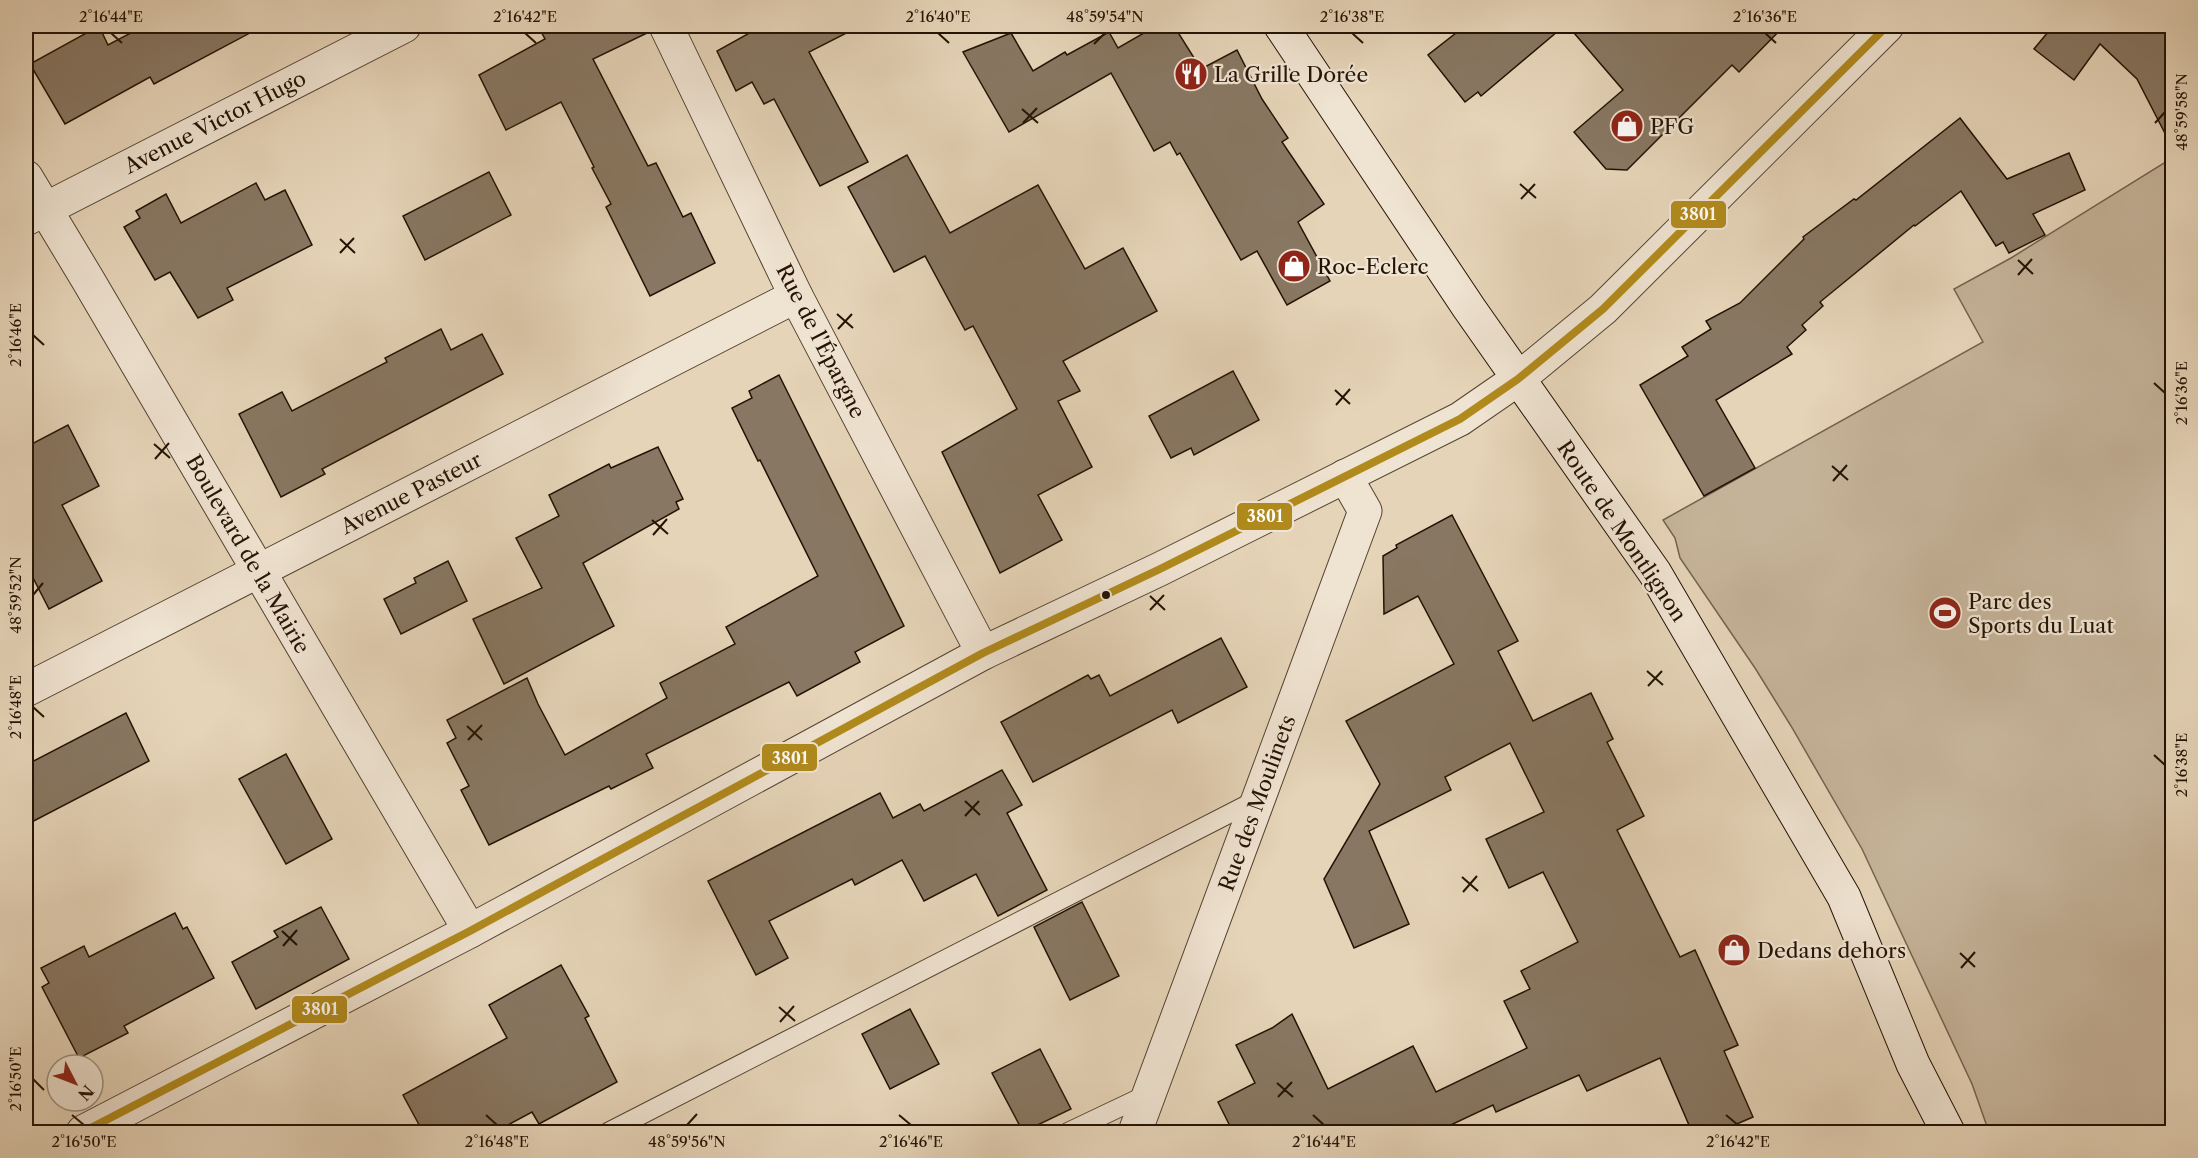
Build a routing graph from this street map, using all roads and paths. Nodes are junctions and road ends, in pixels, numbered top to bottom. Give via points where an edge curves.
1 (404, 26) edge
2 (666, 26) edge
3 (1281, 26) edge
4 (1887, 26) edge
5 (26, 177) edge
6 (35, 214) edge
7 (796, 296) junction
8 (1518, 378) junction
9 (1345, 476) junction
10 (258, 571) junction
11 (983, 653) junction
12 (26, 690) edge
13 (1258, 799) junction
14 (470, 931) junction
15 (1913, 1064) junction
16 (1150, 1093) junction
17 (83, 1132) edge
18 (608, 1132) edge
19 (1068, 1132) edge
20 (1135, 1132) edge
21 (1930, 1132) edge
22 (1948, 1132) edge

1 - 6 street, Avenue Victor Hugo
2 - 7 street, Rue de l'Épargne
3 - 8 street, Route de Montlignon
4 - 8 street via 1603,309
5 - 6 street, Boulevard de la Mairie
6 - 10 street, Boulevard de la Mairie via 88,280
7 - 10 street, Avenue Pasteur
7 - 11 street, Rue de l'Épargne
8 - 9 street via 1460,419
8 - 15 street, Route de Montlignon via 1655,573 1844,897
9 - 11 street
9 - 13 street, Rue des Moulinets via 1365,511
10 - 12 street, Avenue Pasteur
10 - 14 street, Boulevard de la Mairie
11 - 14 street
13 - 16 street, Rue des Moulinets
13 - 18 lane
14 - 17 street
15 - 21 street, Route de Montlignon
15 - 22 street, Route de Montlignon
16 - 19 lane
16 - 20 street, Rue des Moulinets

